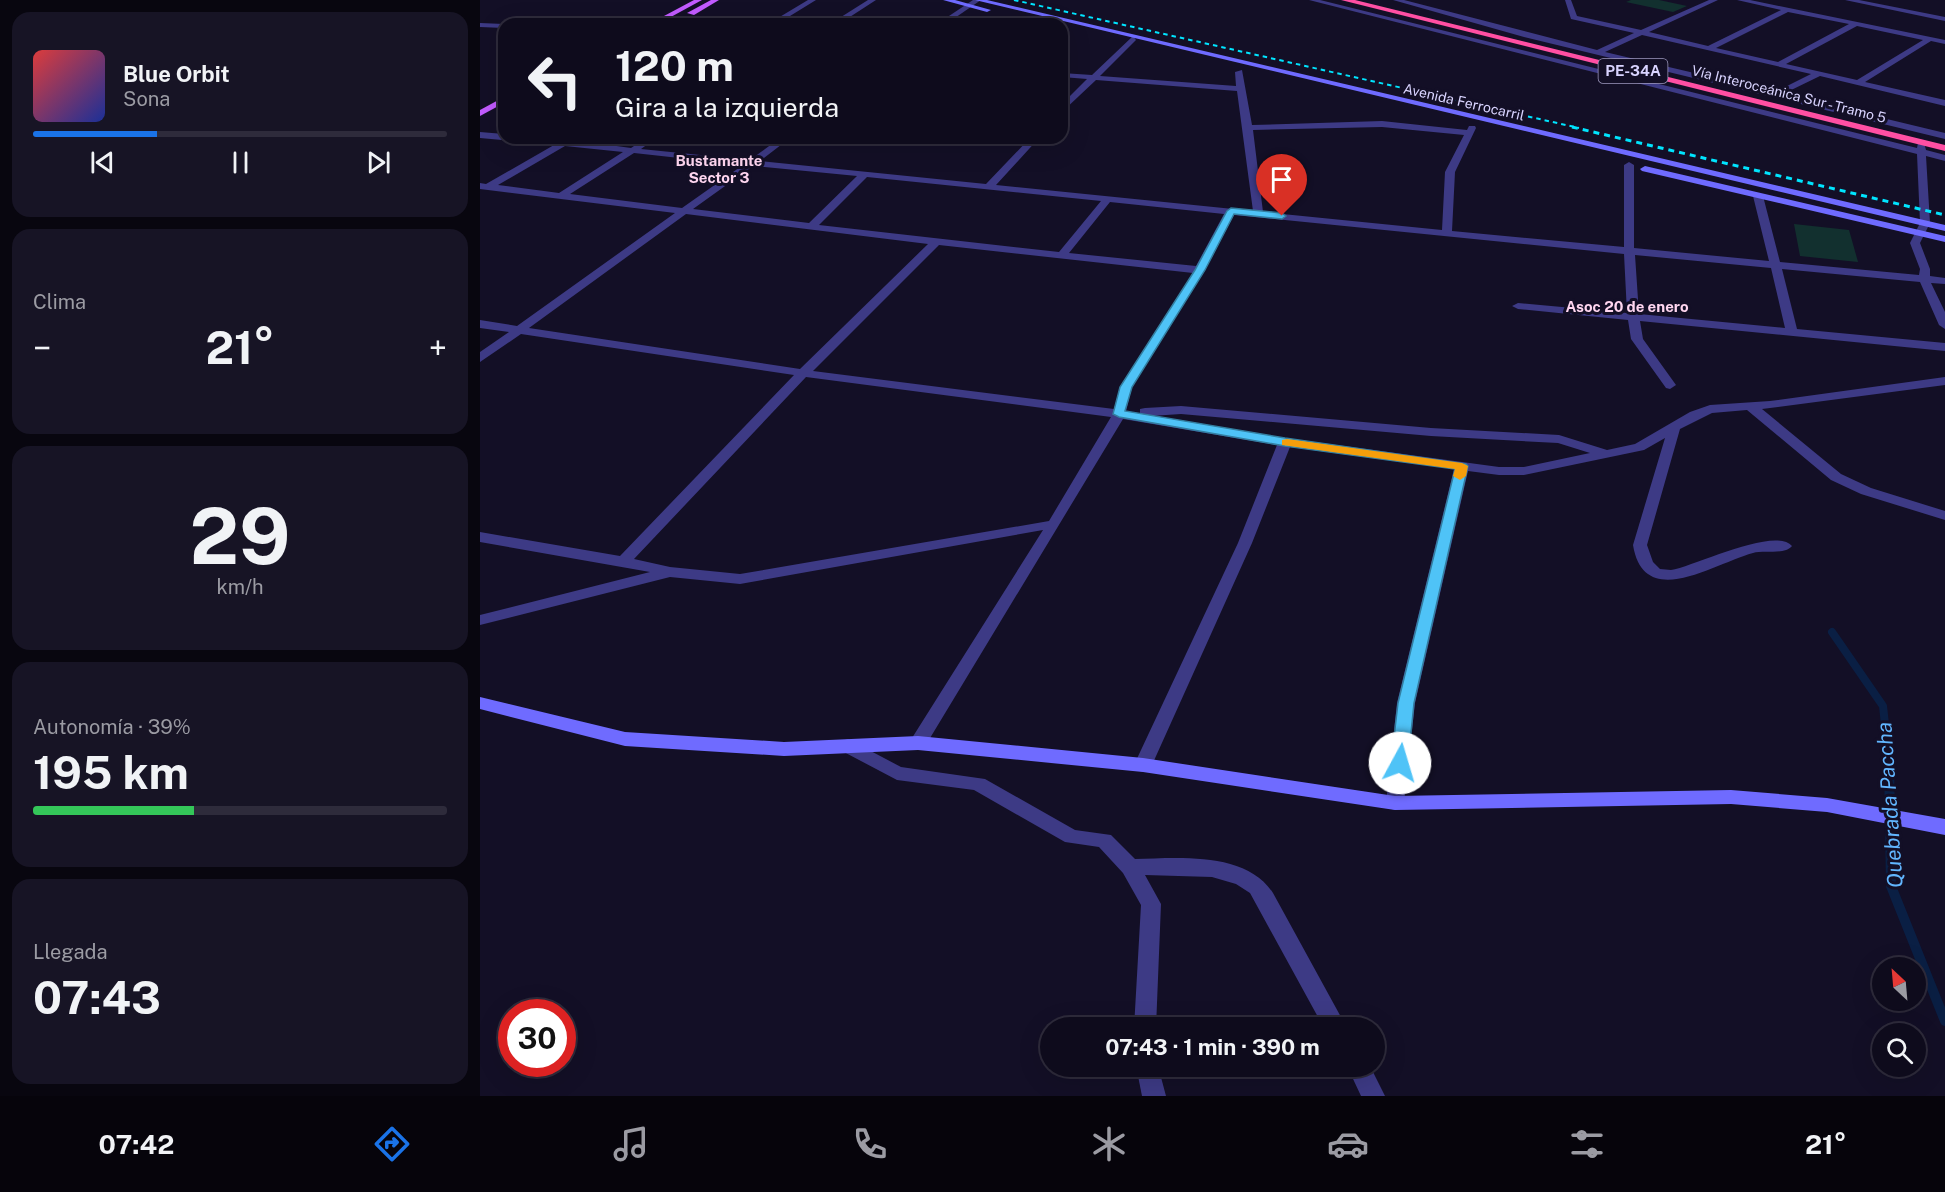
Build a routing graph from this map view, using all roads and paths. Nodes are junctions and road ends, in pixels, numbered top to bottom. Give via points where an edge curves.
1 (699, 0) edge
2 (716, 0) edge
3 (813, 0) edge
4 (873, 0) edge
5 (946, 0) edge
6 (978, 0) edge
7 (1312, 0) edge
8 (1345, 0) edge
9 (1396, 0) edge
10 (1568, 0) edge
11 (1715, 0) edge
12 (1740, 0) edge
13 (1848, 0) edge
14 (1692, 2) dead end
15 (968, 5) junction
16 (1703, 5) junction
17 (1787, 10) junction
18 (664, 18) edge
19 (681, 18) edge
20 (782, 18) edge
21 (844, 18) edge
22 (950, 18) edge
23 (1019, 18) edge
24 (1045, 18) edge
25 (1945, 19) edge
26 (1068, 24) edge
27 (1855, 24) junction
28 (480, 25) edge
29 (498, 26) edge
30 (1068, 30) edge
31 (1642, 33) junction
32 (1930, 39) junction
33 (1130, 41) junction
34 (1945, 42) edge
35 (1710, 48) junction
36 (1599, 52) junction
37 (1585, 59) junction
38 (1780, 64) junction
39 (1239, 72) junction
40 (1818, 74) junction
41 (1068, 75) edge
42 (1092, 77) junction
43 (1858, 82) junction
44 (1286, 83) dead end
45 (1240, 89) junction
46 (1776, 95) junction
47 (1943, 100) edge
48 (498, 103) edge
49 (1068, 103) edge
50 (498, 111) edge
51 (480, 113) edge
52 (480, 120) edge
53 (1437, 120) dead end
54 (1248, 128) junction
55 (1483, 130) dead end
56 (1470, 131) junction
57 (480, 135) edge
58 (498, 136) edge
59 (1945, 136) edge
60 (563, 144) edge
61 (588, 144) edge
62 (643, 144) edge
63 (778, 144) edge
64 (1029, 144) edge
65 (1921, 147) junction
66 (1945, 148) edge
67 (632, 151) junction
68 (1945, 158) edge
69 (751, 164) junction
70 (1623, 164) joint
71 (864, 175) junction
72 (484, 187) edge
73 (988, 188) junction
74 (1758, 196) junction
75 (560, 197) junction
76 (1107, 200) junction
77 (1231, 211) junction
78 (685, 212) junction
79 (1258, 213) junction
80 (812, 226) junction
81 (1922, 228) junction
82 (1945, 228) edge
83 (1447, 234) junction
84 (1945, 239) edge
85 (936, 242) junction
86 (1629, 252) junction
87 (1063, 254) junction
88 (1776, 265) junction
89 (1200, 270) junction
90 (1924, 279) junction
91 (1945, 281) edge
92 (1518, 306) dead end
93 (1633, 316) junction
94 (480, 324) edge
95 (1945, 325) edge
96 (518, 329) junction
97 (1792, 332) junction
98 (1945, 347) edge
99 (480, 358) edge
100 (803, 374) junction
101 (1945, 381) edge
102 (1670, 386) dead end
103 (1751, 407) junction
104 (1119, 414) junction
105 (1674, 429) junction
106 (1285, 442) junction
107 (1610, 454) junction
108 (1462, 466) junction
109 (1945, 516) edge
110 (1054, 524) junction
111 (480, 537) edge
112 (1785, 546) dead end
113 (623, 561) junction
114 (670, 572) junction
115 (480, 620) edge
116 (480, 704) edge
117 (918, 743) junction
118 (848, 746) junction
119 (1143, 765) junction
120 (1395, 803) junction
121 (1945, 827) edge
122 (1130, 867) junction
123 (1146, 1017) edge
124 (1330, 1017) edge
125 (1150, 1077) edge
126 (1363, 1077) edge
127 (1155, 1096) edge
128 (1372, 1096) edge

1 - 18 main road
2 - 19 main road
3 - 20 street
4 - 21 street
5 - 15 main road
6 - 15 street
6 - 24 main road, Avenida Ferrocarril
7 - 65 street
8 - 37 highway, Vía Interoceánica Sur - Tramo 5 / PE-34A
9 - 36 street
10 - 31 street via 1574,17
11 - 16 street
12 - 17 street
13 - 25 street
14 - 16 street
15 - 22 street
15 - 23 main road
16 - 31 street
17 - 27 street
17 - 35 street
26 - 33 main road, Avenida Ferrocarril
27 - 32 street
27 - 38 street
28 - 29 street
30 - 33 main road, Avenida Ferrocarril
31 - 35 street
31 - 36 street
32 - 34 street
32 - 43 street
33 - 39 main road, Avenida Ferrocarril
33 - 42 street
33 - 81 main road, Avenida Ferrocarril
35 - 38 street
36 - 37 street
36 - 46 street
37 - 65 highway, Vía Interoceánica Sur - Tramo 5 / PE-34A
38 - 40 street
39 - 44 main road, Avenida Ferrocarril
39 - 45 street
40 - 43 street
40 - 46 street
41 - 42 street
42 - 45 street
42 - 49 street
43 - 47 street
45 - 54 street
46 - 59 street
48 - 51 main road
50 - 52 main road
53 - 56 main road, Avenida Ferrocarril
54 - 56 street via 1382,124
54 - 79 street
55 - 56 main road, Avenida Ferrocarril
56 - 83 street via 1450,172
57 - 58 street
60 - 72 street
61 - 67 street
62 - 67 street
63 - 69 street
64 - 73 street
65 - 66 highway, Vía Interoceánica Sur - Tramo 5 / PE-34A
65 - 68 street
65 - 81 street
67 - 69 street
67 - 75 street
69 - 71 street
69 - 78 street
70 - 74 main road, Avenida Ferrocarril
70 - 86 street
71 - 73 street
71 - 80 street
72 - 75 street
73 - 76 street
74 - 81 main road, Avenida Ferrocarril
74 - 88 street
75 - 78 street
76 - 77 street
76 - 87 street
77 - 79 street
77 - 89 street
78 - 80 street
78 - 96 street
79 - 83 street
80 - 85 street
81 - 82 main road, Avenida Ferrocarril
81 - 84 main road, Avenida Ferrocarril
81 - 90 street via 1915,243 1925,269
83 - 86 street
85 - 87 street
85 - 100 street
86 - 88 street
86 - 93 street
87 - 89 street
88 - 90 street
88 - 97 street
89 - 104 street via 1126,387
90 - 91 street
90 - 95 street
92 - 93 street
93 - 97 street
93 - 102 street via 1637,339
94 - 96 street
96 - 99 street
96 - 100 street
97 - 98 street
100 - 104 street
100 - 113 street
101 - 103 street
103 - 105 street via 1710,409
103 - 109 street via 1836,477 1866,491
104 - 106 street
104 - 107 street via 1181,410 1559,439
104 - 110 street
105 - 107 street via 1639,447
105 - 112 street via 1640,545 1649,568 1658,574 1673,575 1749,547
106 - 108 street
106 - 119 street via 1245,543
107 - 108 street via 1524,471
108 - 120 street via 1406,703
110 - 114 street via 740,579
110 - 117 street
111 - 113 street
113 - 114 street
114 - 115 street
116 - 118 main road via 625,739 784,749
117 - 118 main road
117 - 119 main road
118 - 122 street via 897,772 978,784 1072,837 1104,840
119 - 120 main road
120 - 121 main road via 1731,797 1827,805
122 - 123 street via 1151,904
122 - 124 street via 1198,867 1228,872 1257,888
125 - 127 street
126 - 128 street

